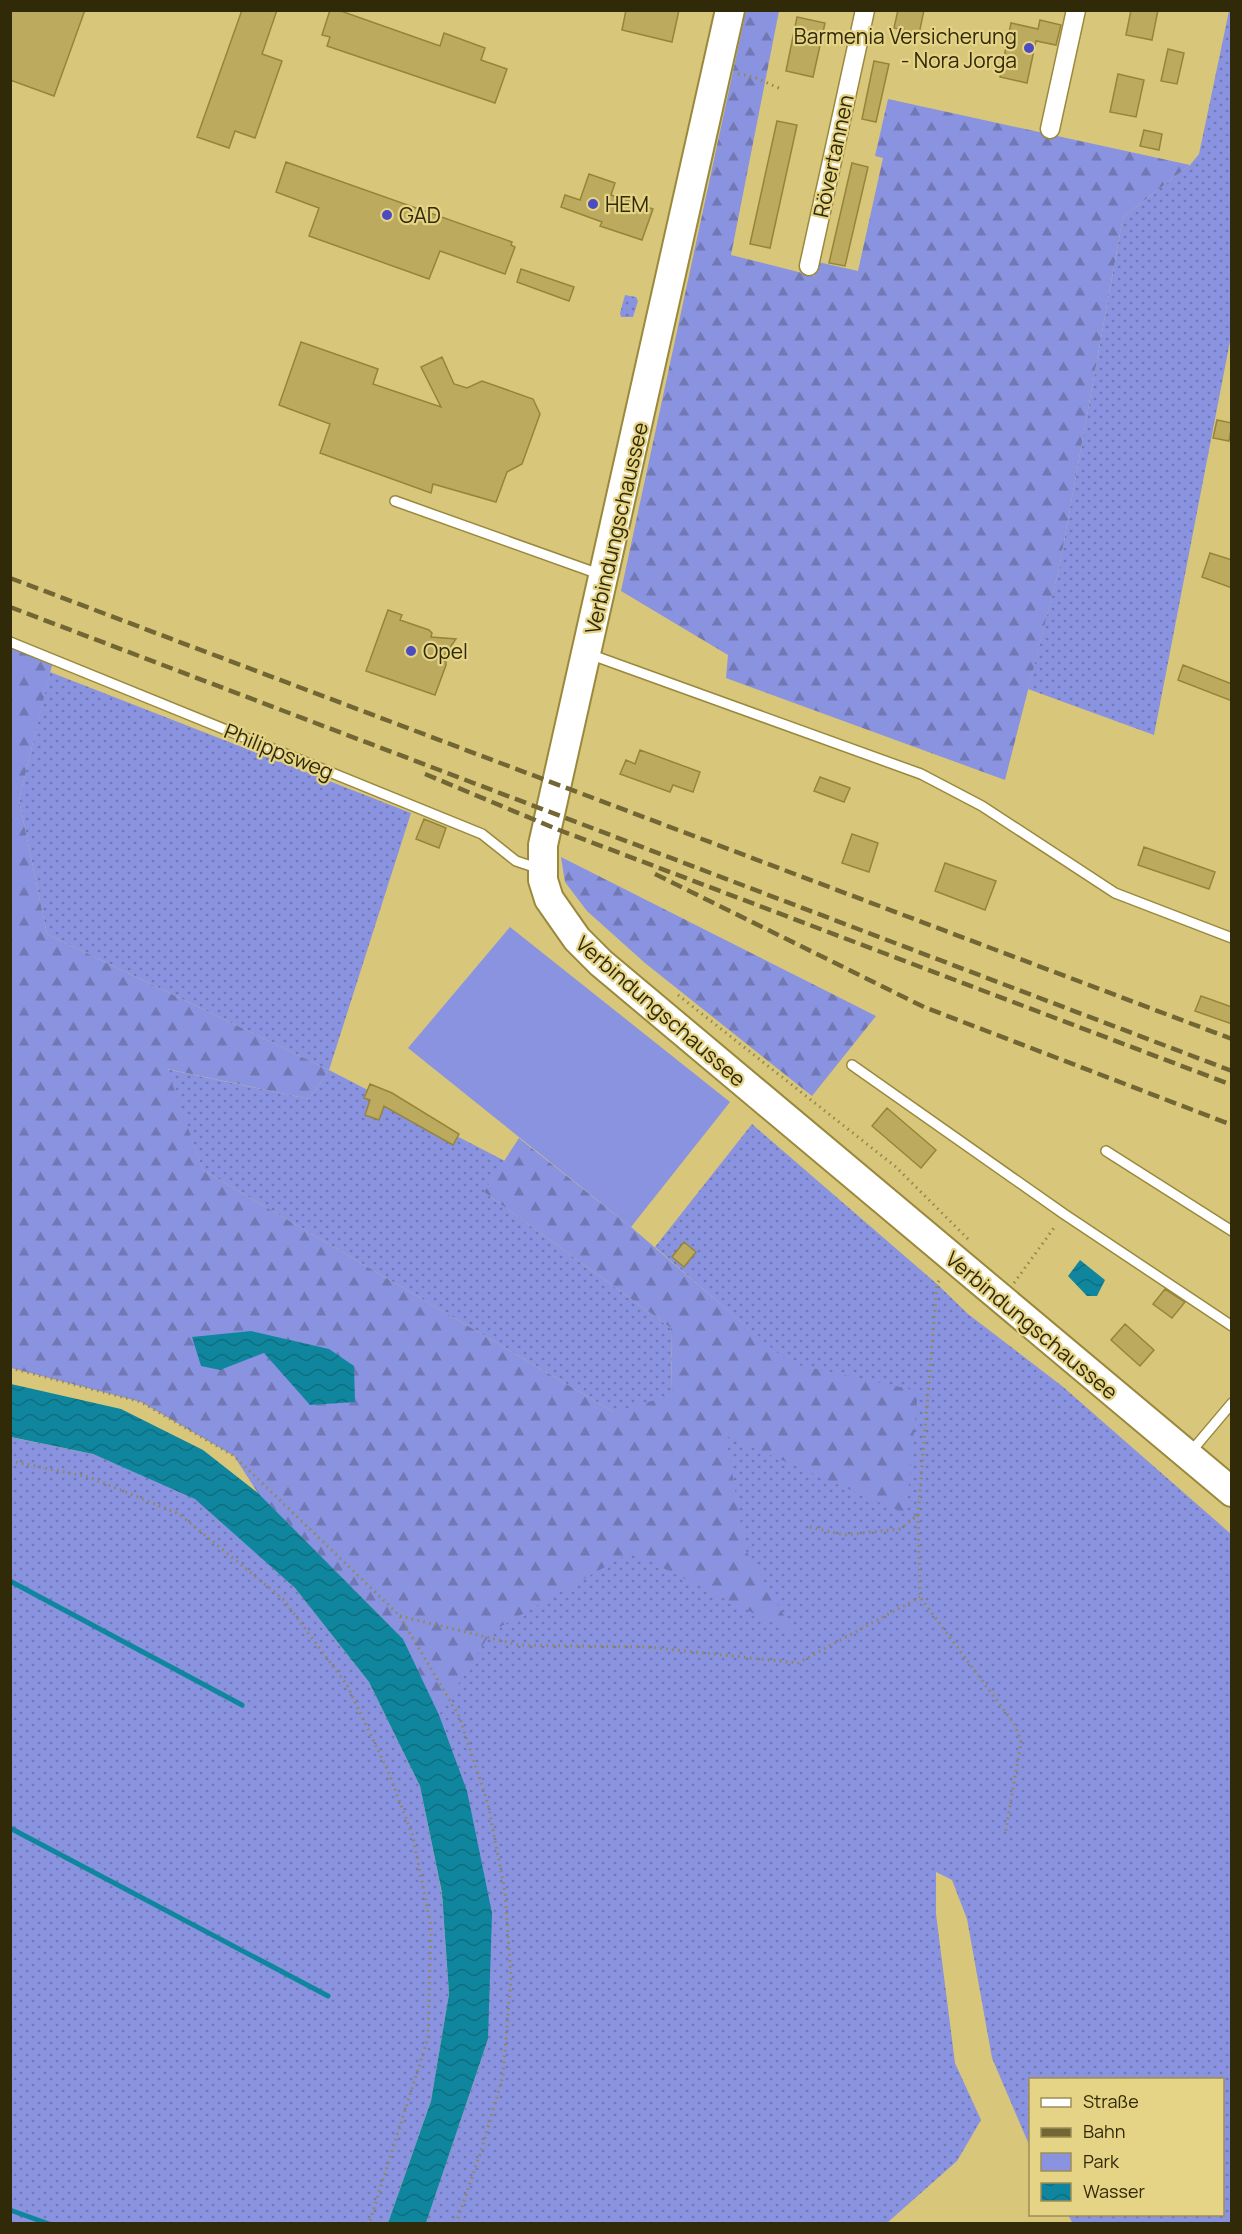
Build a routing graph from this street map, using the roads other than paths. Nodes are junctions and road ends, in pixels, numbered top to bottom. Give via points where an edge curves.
1 (730, 10) edge
2 (865, 10) edge
3 (1076, 10) edge
4 (1050, 129) dead end
5 (809, 266) dead end
6 (395, 501) dead end
7 (606, 576) junction
8 (10, 642) edge
9 (588, 654) junction
10 (542, 870) junction
11 (1232, 938) edge
12 (852, 1065) dead end
13 (1106, 1151) dead end
14 (1232, 1231) edge
15 (1232, 1326) edge
16 (1232, 1403) edge
17 (1188, 1455) junction
18 (1232, 1492) edge

1 - 7 main road, Verbindungschaussee
2 - 5 street, Rövertannen
3 - 4 street
6 - 7 lane
7 - 9 main road, Verbindungschaussee
8 - 10 lane, Philippsweg via 482,834 516,861
9 - 10 main road, Verbindungschaussee via 547,825
9 - 11 lane via 921,774 982,806 1115,893
10 - 17 main road, Verbindungschaussee via 549,899 560,918 601,963 1009,1285
12 - 15 lane
13 - 14 lane
16 - 17 lane
17 - 18 main road, Verbindungschaussee

